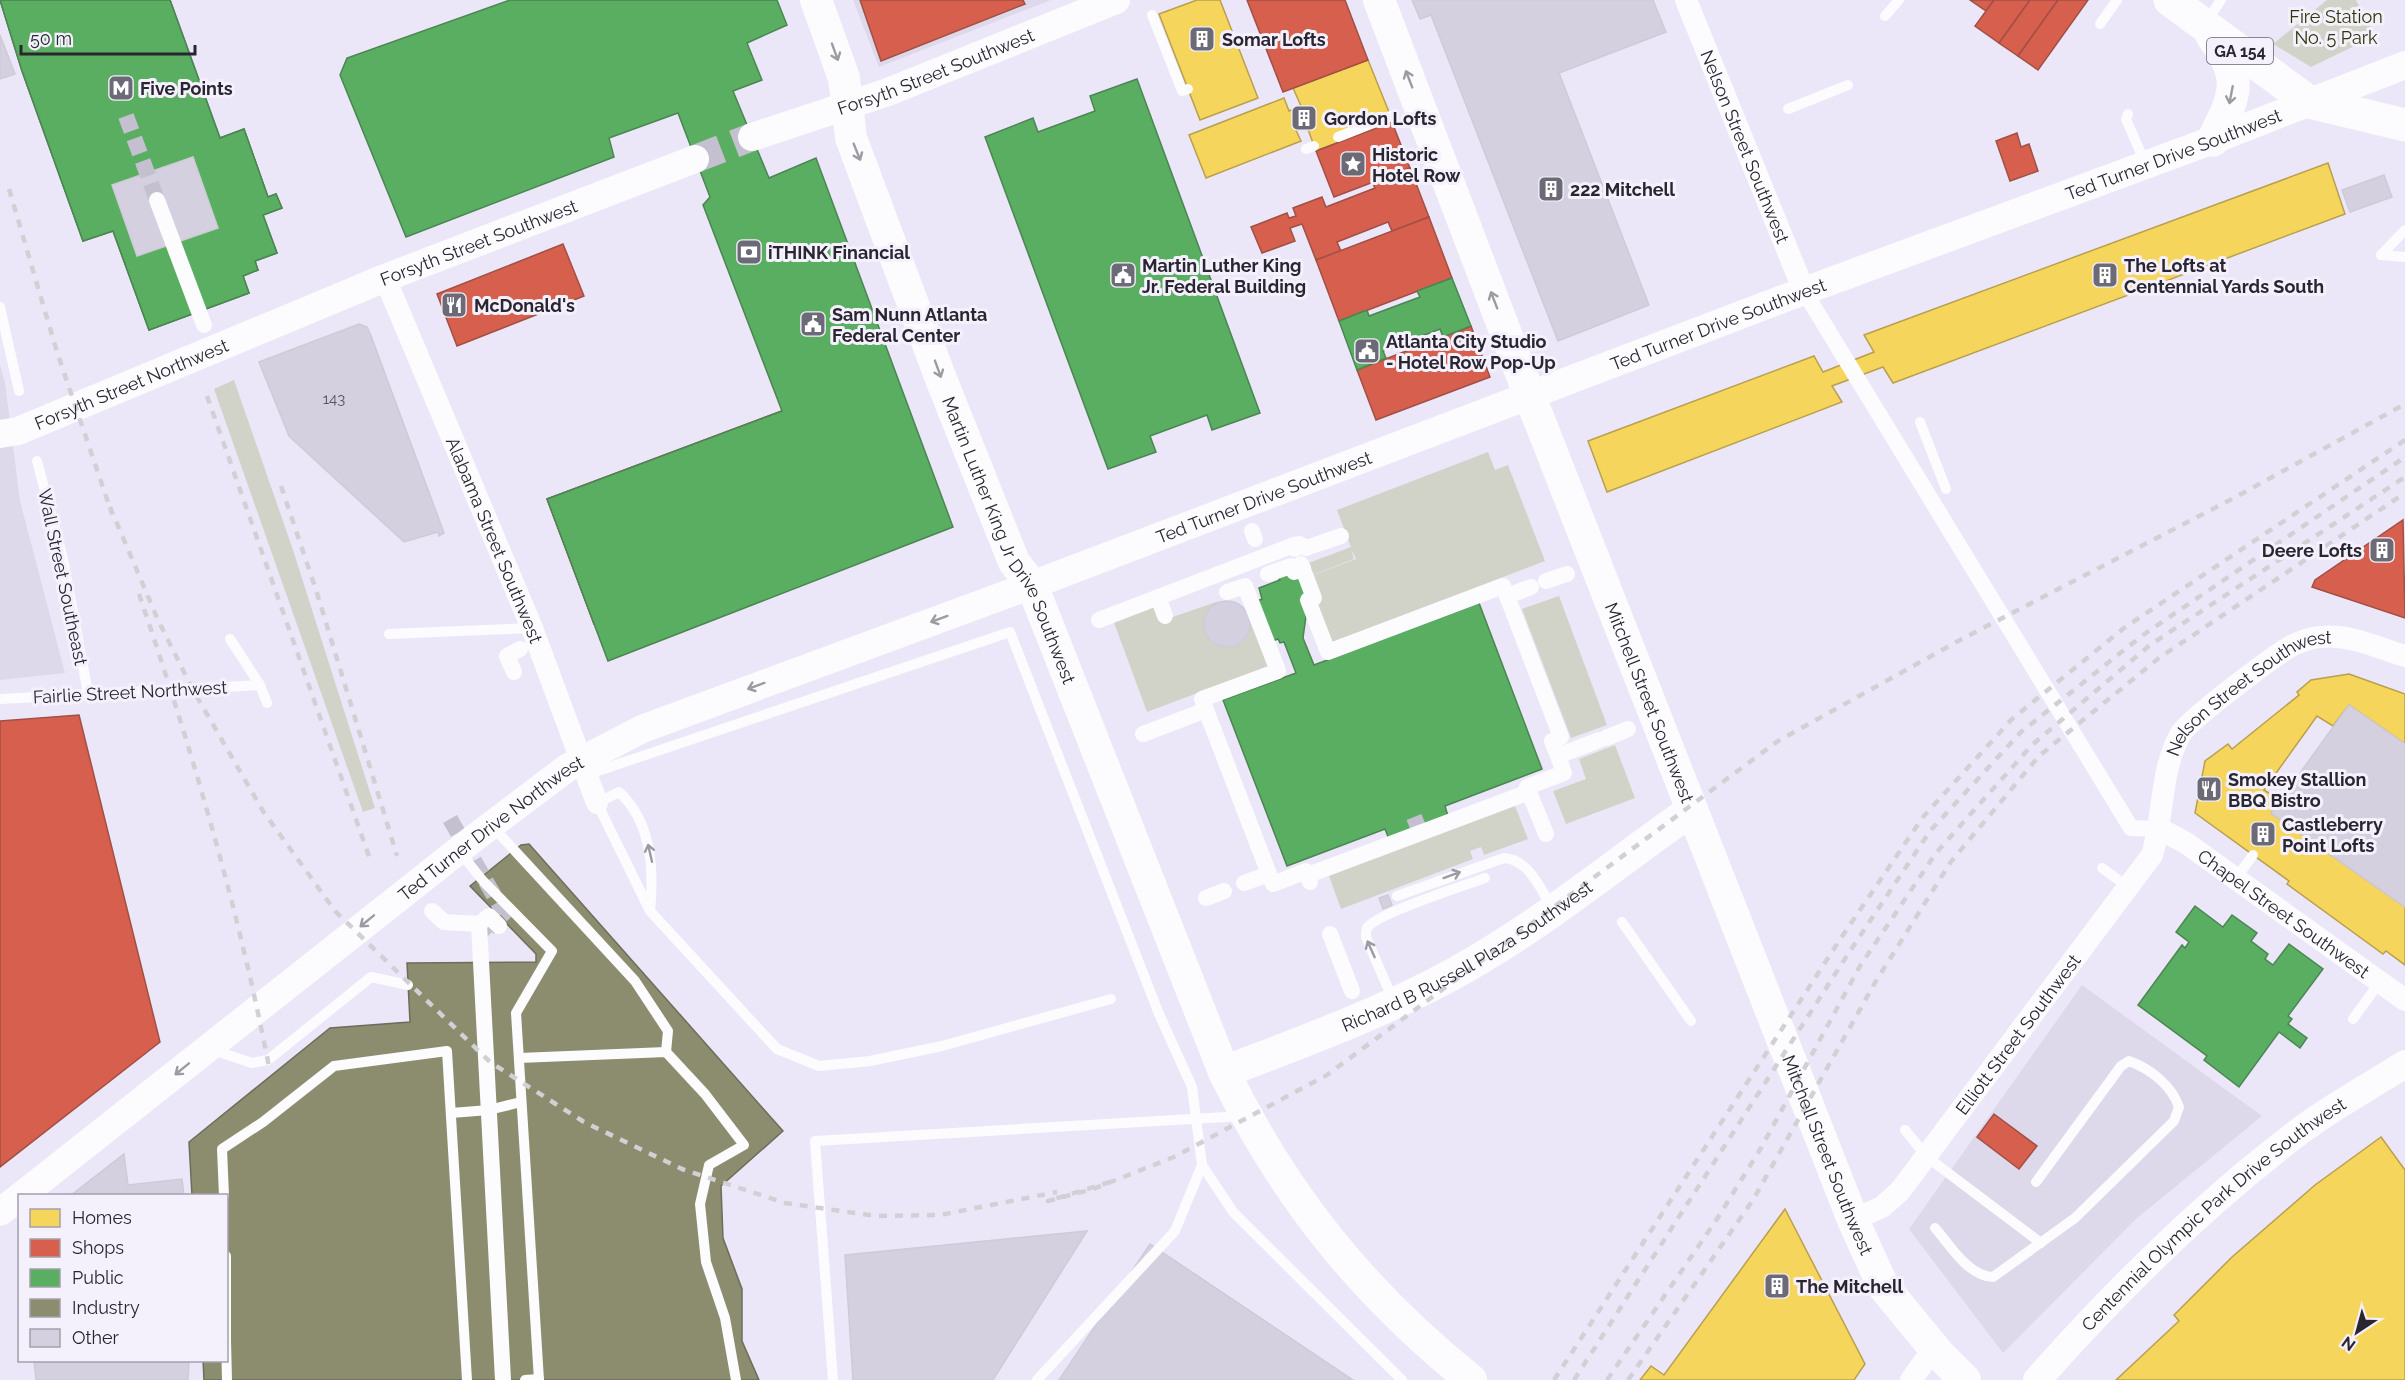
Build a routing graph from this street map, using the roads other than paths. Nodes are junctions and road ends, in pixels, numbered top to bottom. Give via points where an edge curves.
1 (816, 0) edge
2 (1116, 0) edge
3 (1379, 0) edge
4 (1686, 0) edge
5 (1899, 0) edge
6 (2117, 0) edge
7 (2170, 0) edge
8 (2213, 12) edge
9 (1152, 15) dead end
10 (1885, 16) dead end
11 (2100, 24) dead end
12 (2405, 65) edge
13 (1848, 85) dead end
14 (1188, 89) dead end
15 (2309, 102) junction
16 (846, 106) junction
17 (1788, 109) dead end
18 (2128, 114) dead end
19 (1393, 115) dead end
20 (2405, 125) edge
21 (752, 137) tunnel mouth
22 (1338, 137) dead end
23 (2213, 140) junction
24 (695, 159) tunnel mouth
25 (2146, 165) junction
26 (156, 200) tunnel mouth
27 (2405, 230) edge
28 (2405, 257) edge
29 (385, 278) junction
30 (1804, 291) junction
31 (0, 307) edge
32 (204, 325) dead end
33 (263, 330) joint
34 (19, 391) dead end
35 (1529, 394) junction
36 (1920, 422) dead end
37 (0, 434) edge
38 (37, 461) dead end
39 (1946, 489) dead end
40 (1341, 536) dead end
41 (1298, 557) junction
42 (1263, 561) junction
43 (1567, 574) dead end
44 (1241, 576) junction
45 (1032, 585) junction
46 (1227, 592) dead end
47 (1507, 596) junction
48 (1158, 597) junction
49 (1165, 616) dead end
50 (1099, 620) dead end
51 (532, 628) junction
52 (389, 634) dead end
53 (230, 639) dead end
54 (520, 649) dead end
55 (2405, 657) edge
56 (514, 672) dead end
57 (260, 685) junction
58 (88, 693) junction
59 (0, 699) edge
60 (267, 703) dead end
61 (1206, 710) junction
62 (1628, 729) dead end
63 (1143, 734) dead end
64 (1558, 756) junction
65 (585, 775) junction
66 (1529, 792) junction
67 (597, 804) junction
68 (1692, 810) junction
69 (491, 825) junction
70 (2160, 829) junction
71 (1546, 834) dead end
72 (458, 850) junction
73 (2253, 855) dead end
74 (2102, 868) dead end
75 (1269, 874) junction
76 (1485, 878) dead end
77 (2236, 878) junction
78 (1244, 883) dead end
79 (2128, 887) junction
80 (1224, 891) dead end
81 (1397, 896) dead end
82 (1206, 898) dead end
83 (1554, 910) junction
84 (432, 911) dead end
85 (650, 911) junction
86 (1622, 922) dead end
87 (479, 924) junction
88 (499, 926) dead end
89 (1330, 934) dead end
90 (2380, 982) junction
91 (408, 985) dead end
92 (1352, 991) dead end
93 (1111, 999) dead end
94 (2405, 1000) edge
95 (1395, 1002) junction
96 (2353, 1018) dead end
97 (1691, 1021) dead end
98 (208, 1048) junction
99 (666, 1052) junction
100 (519, 1058) junction
101 (2405, 1064) edge
102 (1224, 1072) junction
103 (521, 1102) junction
104 (489, 1110) junction
105 (451, 1113) junction
106 (1251, 1116) dead end
107 (1905, 1130) dead end
108 (1927, 1157) junction
109 (1202, 1166) junction
110 (2036, 1182) dead end
111 (23, 1194) edge
112 (224, 1194) edge
113 (18, 1198) edge
114 (0, 1212) edge
115 (1853, 1220) junction
116 (1935, 1228) dead end
117 (2041, 1243) junction
118 (1934, 1348) junction
119 (227, 1362) edge
120 (2039, 1378) edge
121 (539, 1379) edge
122 (1466, 1379) edge
123 (227, 1380) edge
124 (467, 1380) edge
125 (503, 1380) edge
126 (525, 1380) edge
127 (736, 1380) edge
128 (833, 1380) edge
129 (1036, 1380) edge
130 (1402, 1380) edge
131 (1911, 1380) edge
132 (1965, 1380) edge

1 -> 16 main road, Martin Luther King Jr Drive Southwest via 844,78
2 - 16 street, Forsyth Street Southwest
35 -> 3 main road, Mitchell Street Southwest
4 - 30 street, Nelson Street Southwest
5 - 10 lane
6 - 11 lane
7 - 8 main road, GA 154
8 - 15 main road, GA 154
8 -> 23 main road via 2235,76 2231,101
9 - 14 lane via 1182,91
12 - 15 street, Ted Turner Drive Southwest
13 - 17 lane
15 - 20 main road
15 - 23 street, Ted Turner Drive Southwest
16 - 21 street, Forsyth Street Southwest
16 -> 45 main road, Martin Luther King Jr Drive Southwest via 851,138 941,379 1014,562
18 - 25 lane via 2126,119
19 - 22 lane
23 - 25 street, Ted Turner Drive Southwest
24 - 29 street, Forsyth Street Southwest
25 - 30 street, Ted Turner Drive Southwest
26 - 32 street
27 - 28 lane via 2381,255
29 - 33 street, Forsyth Street Southwest
29 - 51 street, Alabama Street Southwest
30 - 35 street, Ted Turner Drive Southwest
30 - 70 street via 2131,828
31 - 34 lane
33 - 37 street, Forsyth Street Northwest via 18,431
35 - 45 street, Ted Turner Drive Southwest
35 - 68 main road, Mitchell Street Southwest
36 - 39 lane
38 - 58 lane, Wall Street Southeast via 63,559
40 - 41 street via 1306,549 1299,544
41 - 42 street
41 - 42 street via 1294,572 1291,566
41 - 47 street via 1314,598 1308,600 1328,652 1503,586
42 - 44 street
43 - 47 street
44 - 46 street
44 - 48 street
44 - 61 street via 1278,671 1202,699
45 -> 69 street, Ted Turner Drive Northwest via 642,729 567,768
45 - 102 main road, Martin Luther King Jr Drive Southwest
47 - 64 street via 1561,737 1552,741
48 - 49 street
48 - 50 street
51 - 52 lane
51 - 65 street, Alabama Street Southwest
53 - 57 lane
54 - 56 street via 507,656
55 - 70 street, Nelson Street Southwest via 2342,636 2318,637 2294,645 2189,722 2180,733 2166,780
57 - 58 lane, Fairlie Street Northwest
57 - 60 lane
58 - 59 lane, Fairlie Street Northwest
61 - 63 street
61 - 75 street
62 - 64 street
64 - 66 street via 1564,773 1527,787
65 - 67 street, Alabama Street Southwest
65 - 109 lane via 1010,632 1159,1014 1192,1087
66 - 71 street
66 - 75 street via 1419,830 1309,879 1306,871 1273,884
67 - 85 lane
85 -> 67 lane via 654,877 651,852 631,802 619,792
68 - 83 main road, Richard B Russell Plaza Southwest
68 - 115 main road, Mitchell Street Southwest
69 - 72 street, Ted Turner Drive Northwest
69 - 99 lane via 635,981 668,1031
70 - 77 street, Chapel Street Southwest
70 - 79 street, Elliott Street Southwest via 2152,855
72 -> 98 street, Ted Turner Drive Northwest
72 - 100 lane via 552,951 516,1013
73 - 77 lane
74 - 79 lane
75 - 78 street
95 -> 76 lane via 1366,937 1367,928 1398,910
77 - 90 street, Chapel Street Southwest
79 - 108 street, Elliott Street Southwest
80 - 82 street
81 -> 83 lane via 1504,858 1517,859
83 - 95 main road, Richard B Russell Plaza Southwest via 1455,973
84 - 87 street via 444,922
85 - 93 lane via 777,1049 819,1066 870,1061 942,1046
86 - 97 lane
87 - 88 street via 489,916
87 - 104 street
89 - 92 street
90 - 94 street, Chapel Street Southwest
90 - 96 lane
91 - 98 lane via 372,977 268,1060 245,1062
95 - 102 main road, Richard B Russell Plaza Southwest
98 -> 111 street, Ted Turner Drive Northwest
99 - 100 lane
99 - 127 lane via 705,1094 744,1146 709,1165 700,1204 706,1262 725,1318
100 - 103 lane
101 - 120 street, Centennial Olympic Park Drive Southwest via 2289,1139 2220,1195 2159,1250
102 - 122 main road, Martin Luther King Jr Drive Southwest via 1253,1130 1338,1251 1370,1289
103 - 104 lane
103 - 121 lane
104 - 105 lane
104 - 125 street
105 - 112 lane via 447,1051 334,1065 222,1149
105 - 124 lane
106 - 128 lane via 815,1141
107 - 108 lane
108 - 115 street, Elliott Street Southwest via 1882,1207
108 - 117 lane
109 - 129 lane via 1175,1231
109 - 130 lane via 1233,1212
110 - 117 lane via 2121,1066 2129,1061 2140,1065 2174,1091 2179,1107 2174,1120 2075,1218
113 - 114 street, Ted Turner Drive Northwest
115 - 118 main road, Mitchell Street Southwest via 1883,1286
116 - 117 lane via 1980,1276 1993,1276
118 - 131 street
118 - 132 main road, Mitchell Street Southwest
119 - 123 lane
121 - 126 lane

